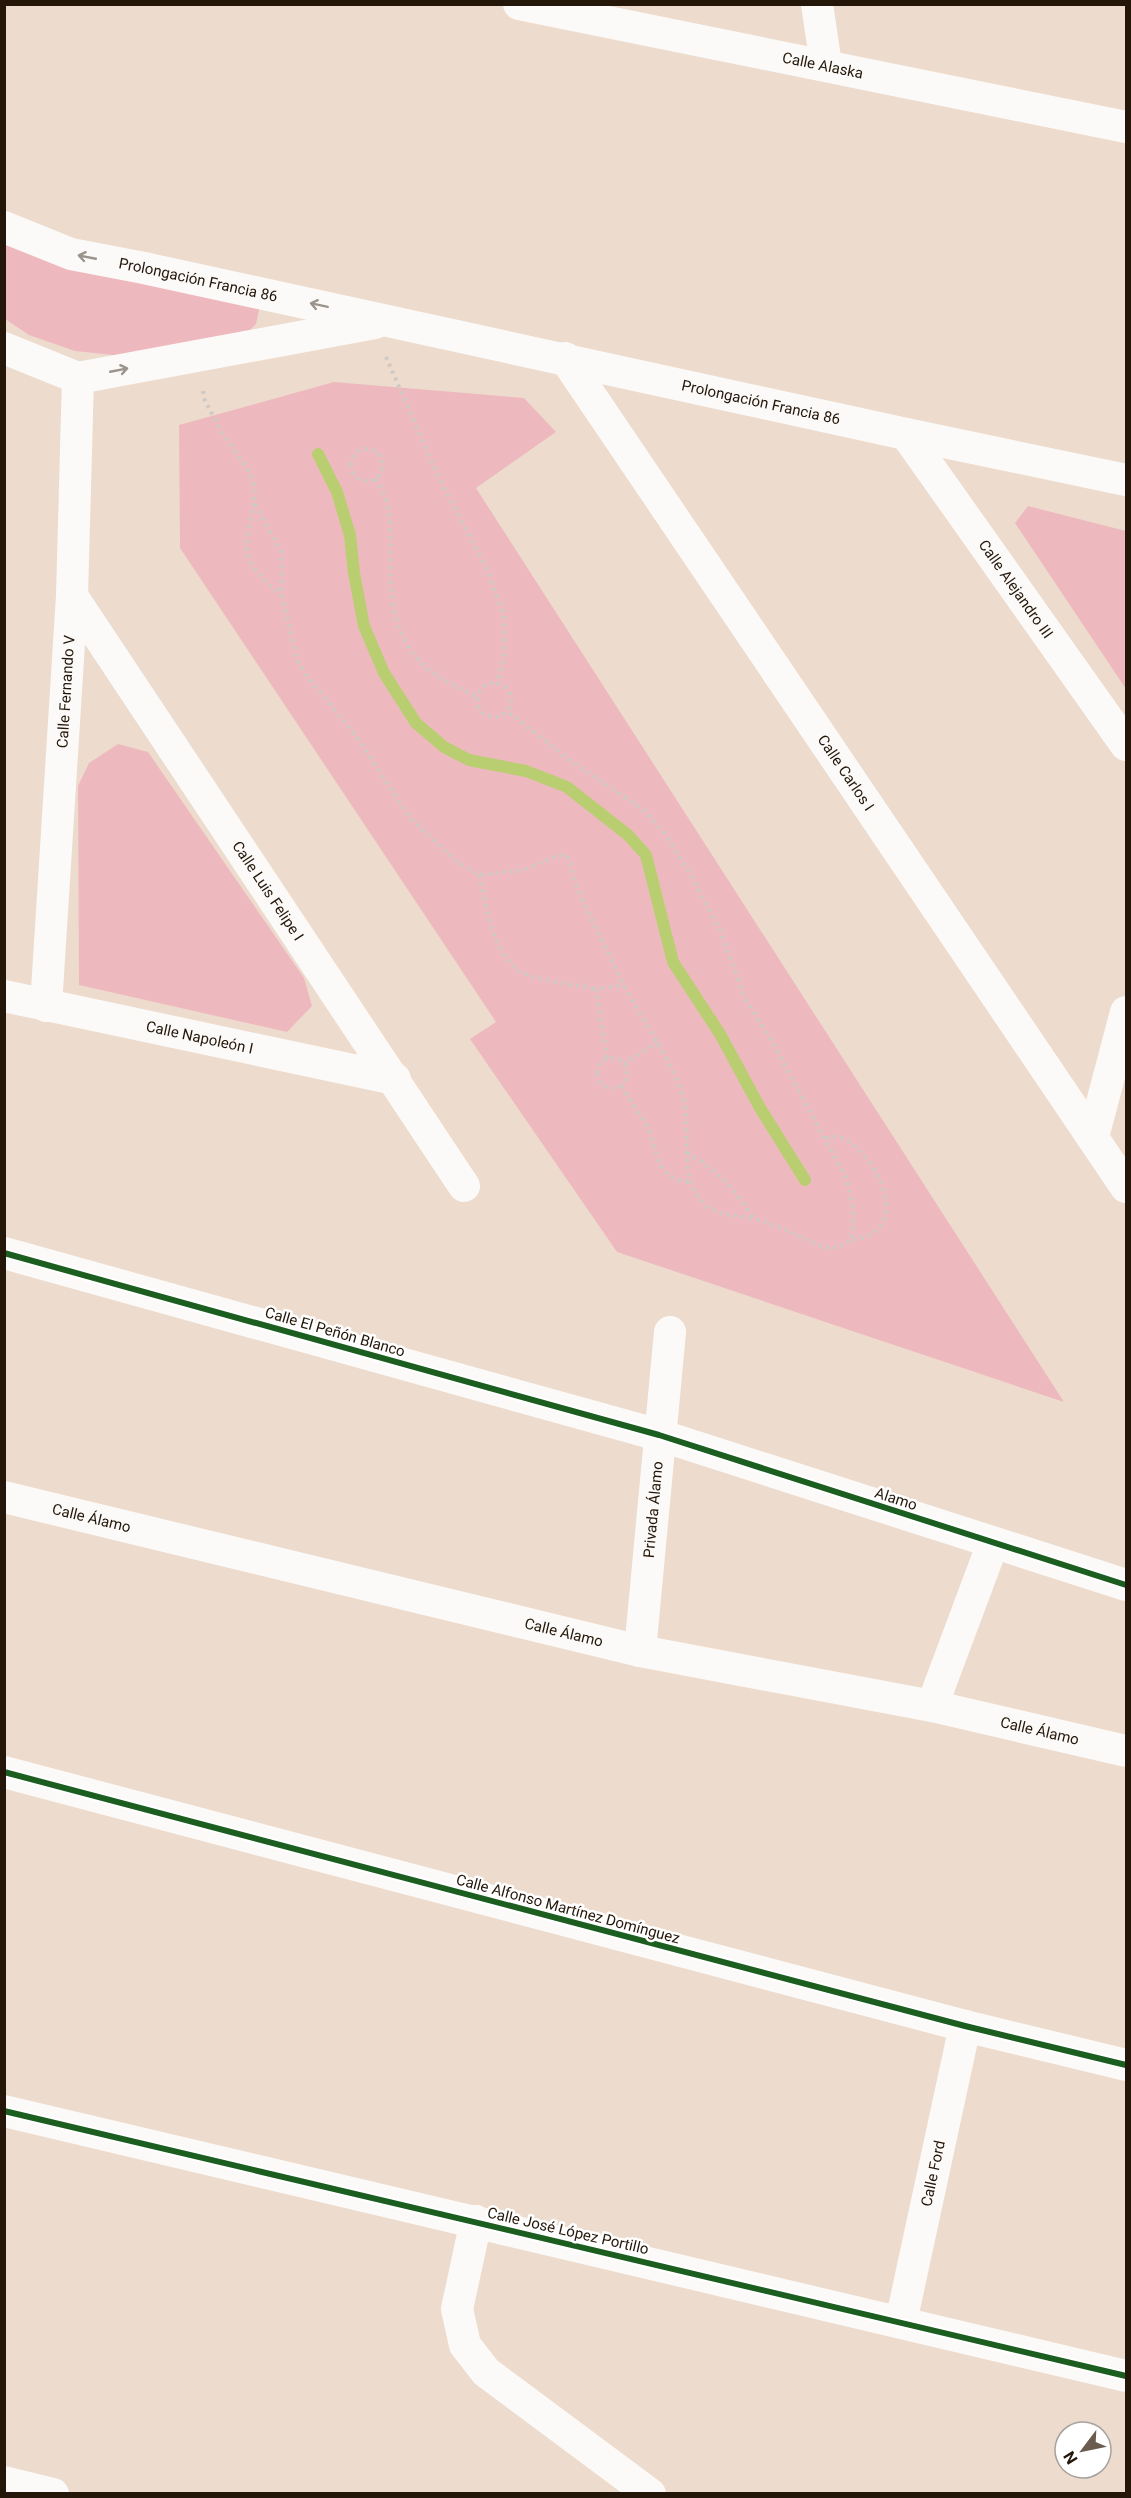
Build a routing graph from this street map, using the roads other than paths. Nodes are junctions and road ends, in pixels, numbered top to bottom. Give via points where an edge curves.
1 (519, 4) edge
2 (817, 4) edge
3 (826, 65) junction
4 (1126, 128) edge
5 (4, 227) edge
6 (384, 323) junction
7 (4, 348) edge
8 (565, 358) junction
9 (78, 378) junction
10 (906, 434) junction
11 (1126, 480) edge
12 (72, 596) junction
13 (1126, 745) edge
14 (4, 996) edge
15 (46, 1006) junction
16 (1126, 1012) edge
17 (394, 1079) junction
18 (1093, 1137) junction
19 (464, 1186) dead end
20 (1126, 1187) edge
21 (4, 1252) edge
22 (670, 1332) dead end
23 (659, 1435) junction
24 (4, 1497) edge
25 (993, 1543) junction
26 (1126, 1585) edge
27 (640, 1651) junction
28 (932, 1706) junction
29 (1126, 1750) edge
30 (4, 1772) edge
31 (964, 2026) junction
32 (1126, 2065) edge
33 (4, 2111) edge
34 (476, 2221) junction
35 (901, 2322) junction
36 (1126, 2376) edge
37 (4, 2482) edge
38 (53, 2493) edge
39 (650, 2493) edge

1 - 3 street, Calle Alaska
2 - 3 street
3 - 4 street, Calle Alaska
6 -> 5 street, Prolongación Francia 86 via 71,254
6 - 8 street, Prolongación Francia 86
9 -> 6 street, Prolongación Francia 86
7 - 9 street
8 - 10 street, Prolongación Francia 86
8 - 18 street, Calle Carlos I
9 - 12 street, Calle Fernando V
10 - 11 street, Prolongación Francia 86
10 - 13 street, Calle Alejandro III
12 - 15 street, Calle Fernando V
12 - 17 street, Calle Luis Felipe I
14 - 15 street, Calle Napoleón I
15 - 17 street, Calle Napoleón I
16 - 18 street
17 - 19 street, Calle Luis Felipe I
18 - 20 street, Calle Carlos I
21 - 23 street, Calle El Peñón Blanco
22 - 23 street, Privada Álamo
23 - 25 street, Alamo
23 - 27 street, Privada Álamo
24 - 27 street, Calle Álamo
25 - 26 street, Alamo
25 - 28 street
27 - 28 street, Calle Álamo
28 - 29 street, Calle Álamo
30 - 31 street, Calle Alfonso Martínez Domínguez
31 - 32 street, Calle Alfonso Martínez Domínguez
31 - 35 street, Calle Ford
33 - 34 street, Calle José López Portillo
34 - 35 street, Calle José López Portillo
34 - 39 street via 457,2309 465,2345 486,2372
35 - 36 street, Calle José López Portillo
37 - 38 street

